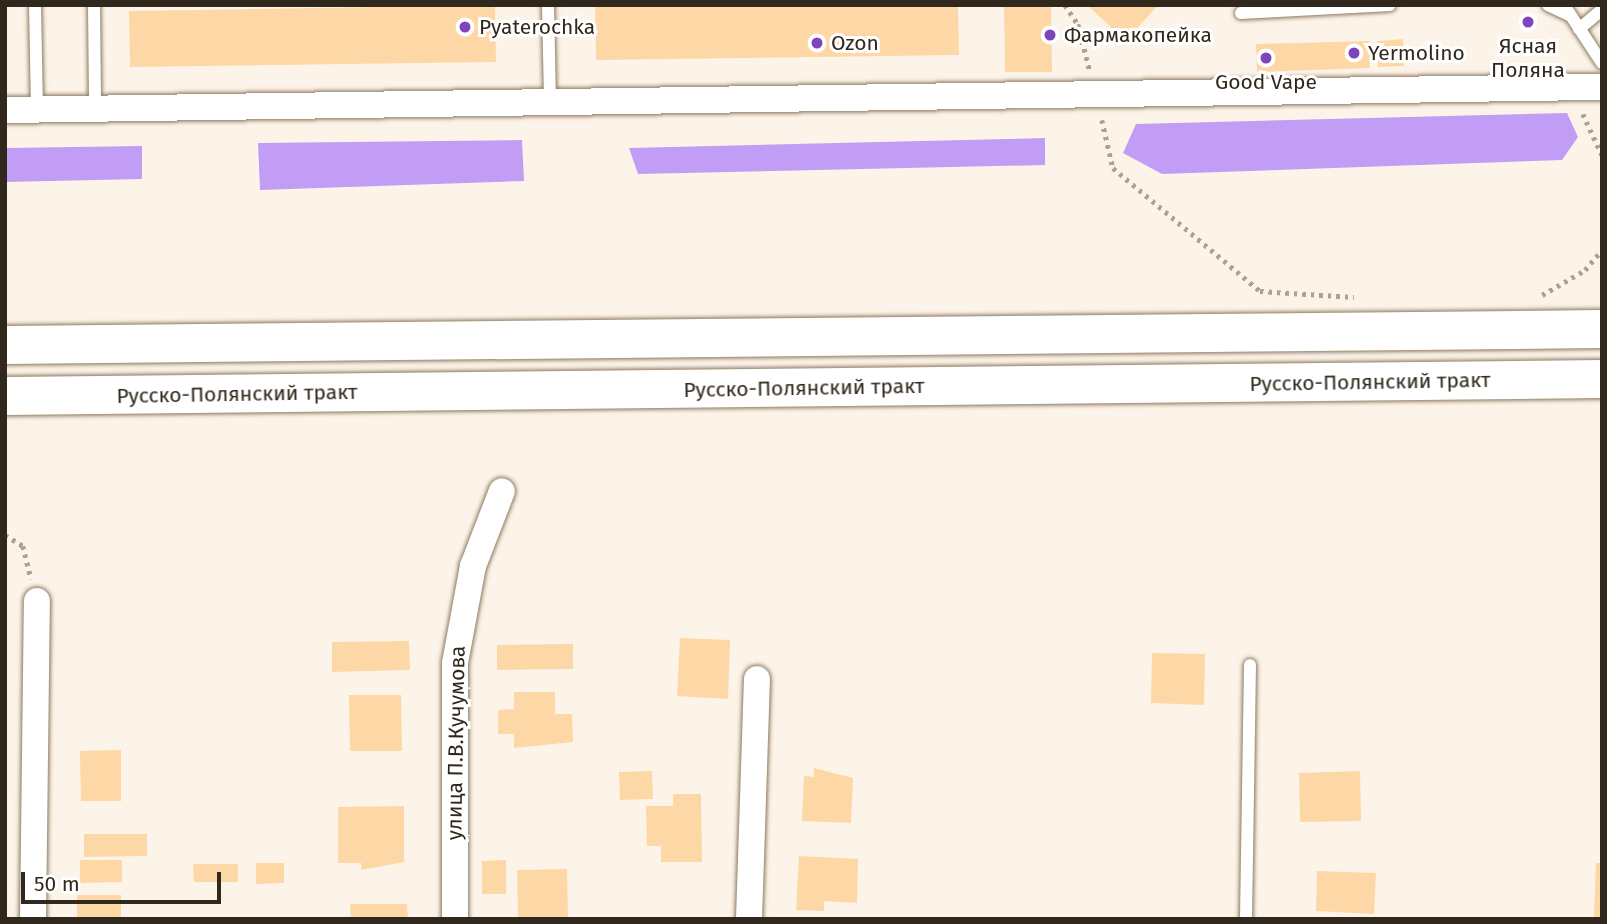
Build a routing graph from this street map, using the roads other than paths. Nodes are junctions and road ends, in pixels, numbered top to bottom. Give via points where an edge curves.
1 (35, 5) edge
2 (94, 5) edge
3 (548, 5) edge
4 (1390, 5) edge
5 (1548, 5) edge
6 (1567, 10) edge
7 (1602, 10) edge
8 (1241, 13) dead end
9 (1579, 29) junction
10 (1602, 63) edge
11 (1602, 88) edge
12 (550, 103) junction
13 (95, 109) junction
14 (5, 110) edge
15 (37, 110) junction
16 (1602, 329) edge
17 (5, 345) edge
18 (1602, 379) edge
19 (5, 396) edge
20 (502, 491) dead end
21 (37, 601) road end
22 (1250, 665) dead end
23 (757, 679) dead end
24 (33, 919) edge
25 (455, 919) edge
26 (749, 919) edge
27 (1245, 919) edge

1 - 15 lane
2 - 13 lane
3 - 12 lane
4 - 8 lane
5 - 6 lane
6 - 9 lane
7 - 9 lane
9 - 10 lane
11 - 12 street
12 - 13 street
13 - 15 street
14 - 15 street
16 - 17 main road
18 - 19 main road, Русско-Полянский тракт
20 - 25 street, улица П.В.Кучумова via 472,566 455,663
21 - 24 street
22 - 27 lane
23 - 26 street

